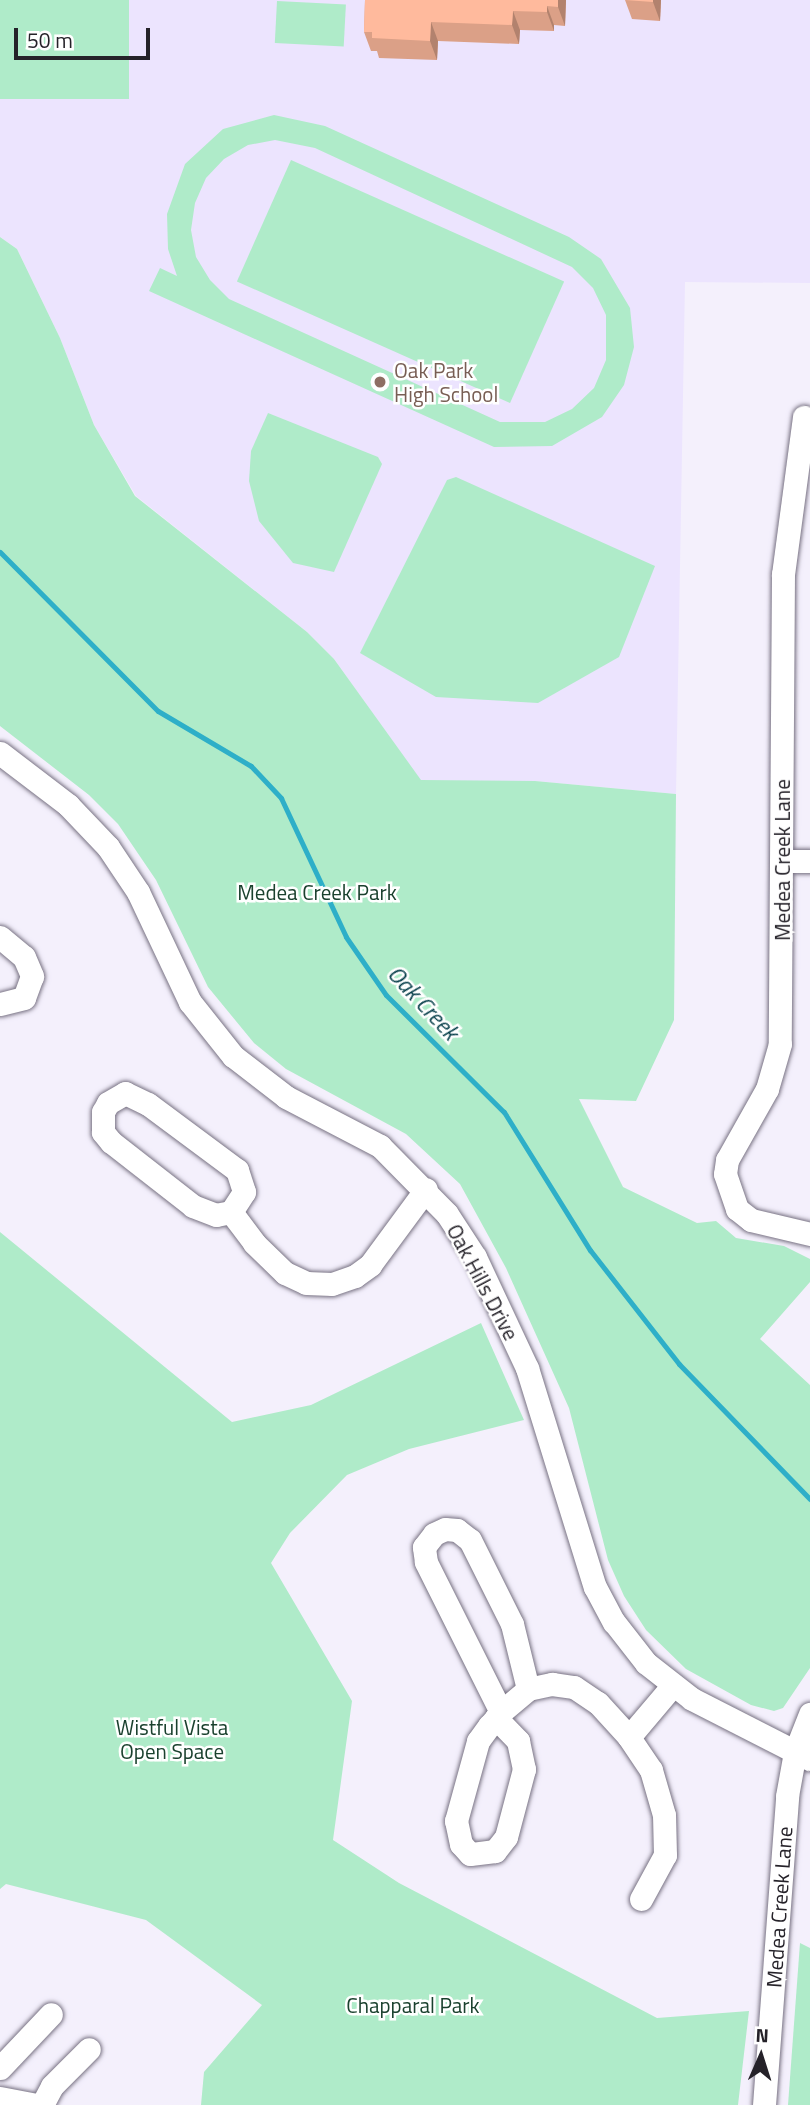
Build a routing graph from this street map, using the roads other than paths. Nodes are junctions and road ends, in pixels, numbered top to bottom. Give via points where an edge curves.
1 (804, 417) dead end
2 (0, 753) edge
3 (781, 861) junction
4 (810, 861) edge
5 (0, 937) edge
6 (0, 1004) edge
7 (426, 1189) junction
8 (232, 1212) junction
9 (810, 1234) edge
10 (673, 1685) junction
11 (528, 1689) junction
12 (810, 1714) edge
13 (498, 1715) junction
14 (629, 1737) junction
15 (802, 1756) edge
16 (641, 1899) dead end
17 (51, 2014) dead end
18 (89, 2049) dead end
19 (0, 2068) edge
20 (0, 2098) edge
21 (35, 2105) edge
22 (42, 2105) edge
23 (764, 2105) edge

1 - 3 street, Medea Creek Lane via 783,574
2 - 7 street, Oak Hills Drive via 68,805 108,847 138,892 190,1002 233,1056 286,1097 380,1146
3 - 4 street
3 - 9 street, Medea Creek Lane via 780,1044 767,1089 727,1160 725,1174 737,1209 751,1220
5 - 6 street via 24,957 32,976 24,998
7 - 8 street via 370,1265 332,1284 306,1283 285,1273 254,1243
7 - 10 street, Oak Hills Drive via 475,1257 527,1368 596,1587 614,1622 646,1663
8 - 8 street via 244,1192 237,1170 148,1104 125,1093 108,1103 101,1123 111,1142 193,1206 216,1216
10 - 14 street
10 - 15 street, Oak Hills Drive
11 - 13 street
11 - 13 street via 512,1624 470,1540 457,1530 434,1534 424,1547 425,1562
11 - 14 street via 552,1684 574,1687 598,1703
12 - 15 street, Medea Creek Lane
13 - 13 street via 478,1741 456,1821 461,1844 470,1854 495,1851 506,1837 524,1769 518,1741
14 - 16 street via 651,1770 664,1815 665,1855
15 - 23 street, Medea Creek Lane via 787,1796
17 - 19 street
18 - 22 street via 52,2086
20 - 21 street

